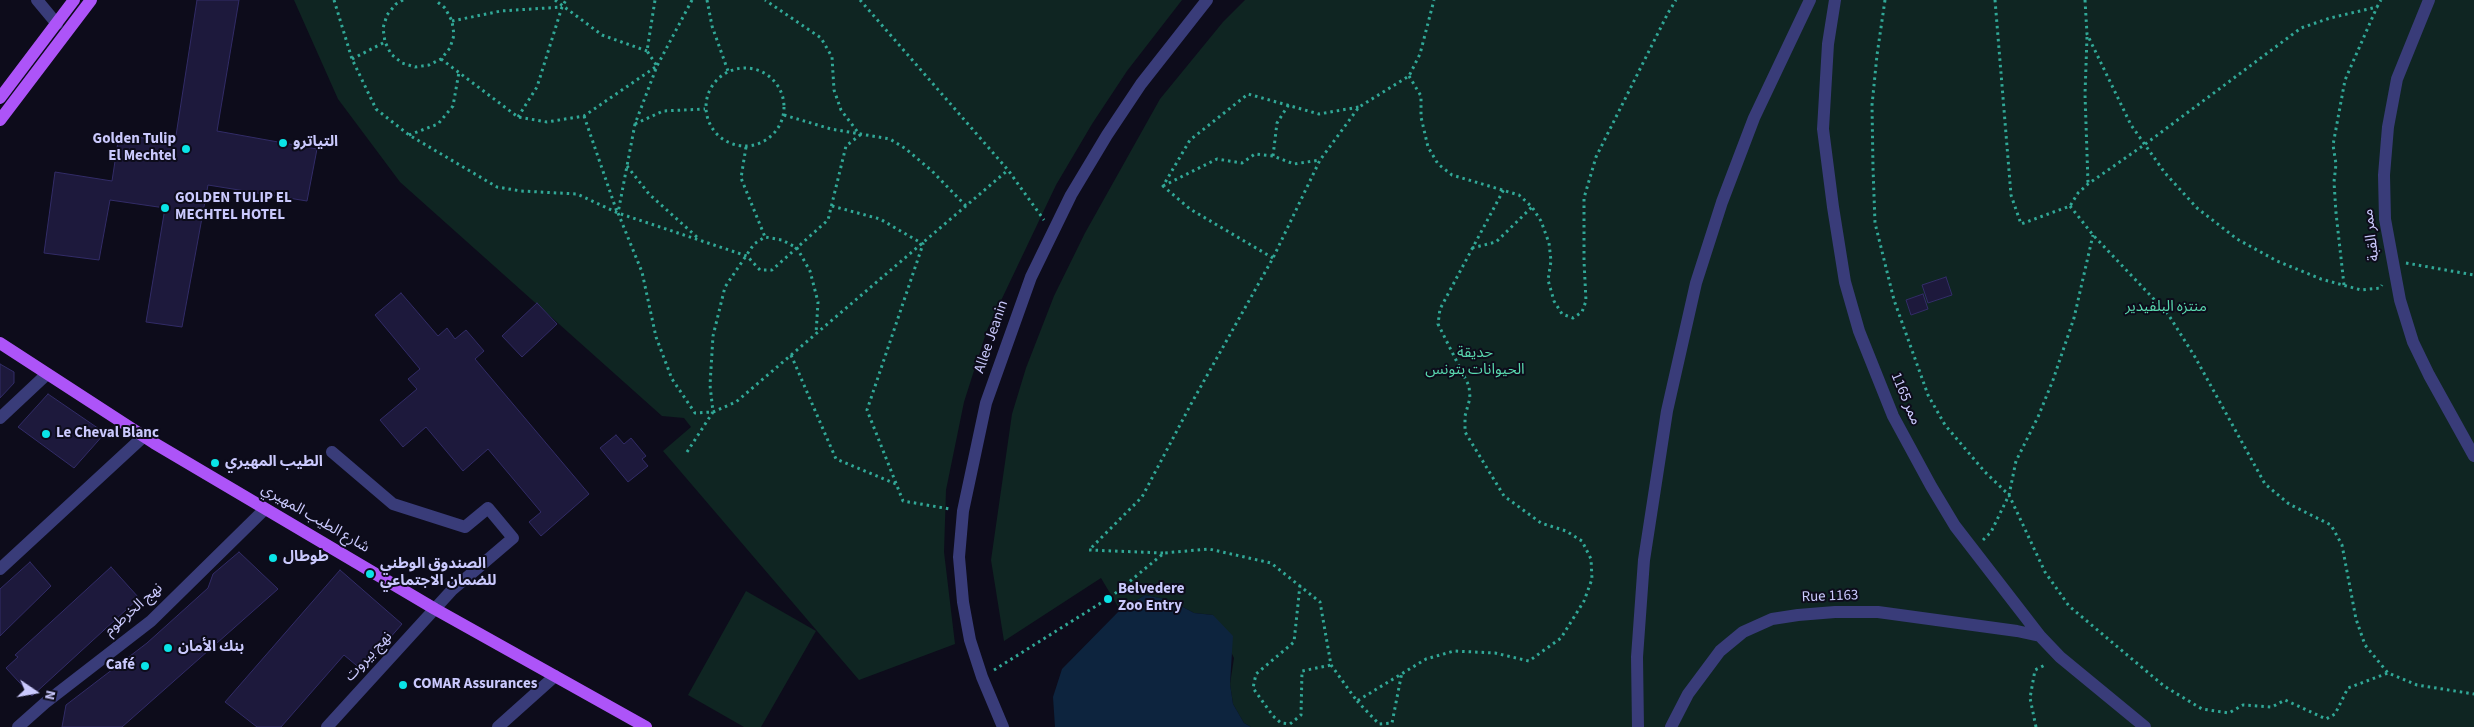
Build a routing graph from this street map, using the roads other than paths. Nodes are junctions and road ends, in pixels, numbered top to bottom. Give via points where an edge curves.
1 (37, 0) edge
2 (74, 0) edge
3 (91, 0) edge
4 (1207, 0) edge
5 (1810, 0) edge
6 (1835, 0) edge
7 (2429, 0) edge
8 (57, 24) junction
9 (1, 94) edge
10 (0, 120) edge
11 (0, 344) edge
12 (48, 374) junction
13 (0, 418) edge
14 (143, 437) junction
15 (332, 452) dead end
16 (2474, 456) edge
17 (265, 509) junction
18 (0, 569) edge
19 (435, 609) junction
20 (2040, 636) junction
21 (555, 676) junction
22 (18, 727) edge
23 (327, 727) edge
24 (498, 727) edge
25 (646, 727) edge
26 (1003, 727) edge
27 (1638, 727) edge
28 (1671, 727) edge
29 (2145, 727) edge

1 - 8 street
2 - 8 main road
3 - 10 main road
4 - 26 street, Allee Jeanin via 1141,84 1106,135 1052,231 1031,277 986,402 962,511 959,557 970,640
5 - 27 street via 1754,118 1696,283 1667,411 1644,560 1637,657
6 - 20 street, ممر 1165 via 1828,44 1823,129 1845,282 1859,331 1893,416 1931,486 1972,550
7 - 16 street, ممر القبة via 2397,79 2388,127 2384,219 2400,300 2413,342
8 - 9 main road
11 - 12 main road, شارع الطيب المهيري
12 - 13 street
12 - 14 main road, شارع الطيب المهيري
14 - 17 main road, شارع الطيب المهيري
14 - 18 street
15 - 19 street, نهج بيروت via 393,504 465,527 488,508 513,538 452,590
17 - 19 main road, شارع الطيب المهيري
17 - 22 street, نهج الخرطوم via 150,621 45,702
19 - 21 main road, شارع الطيب المهيري
19 - 23 street, نهج بيروت
20 - 28 street, Rue 1163 via 2018,630 1878,612 1835,612 1772,619 1743,632 1720,651 1688,694
20 - 29 street, ممر 1165 via 2060,658
21 - 24 street
21 - 25 main road, شارع الطيب المهيري

